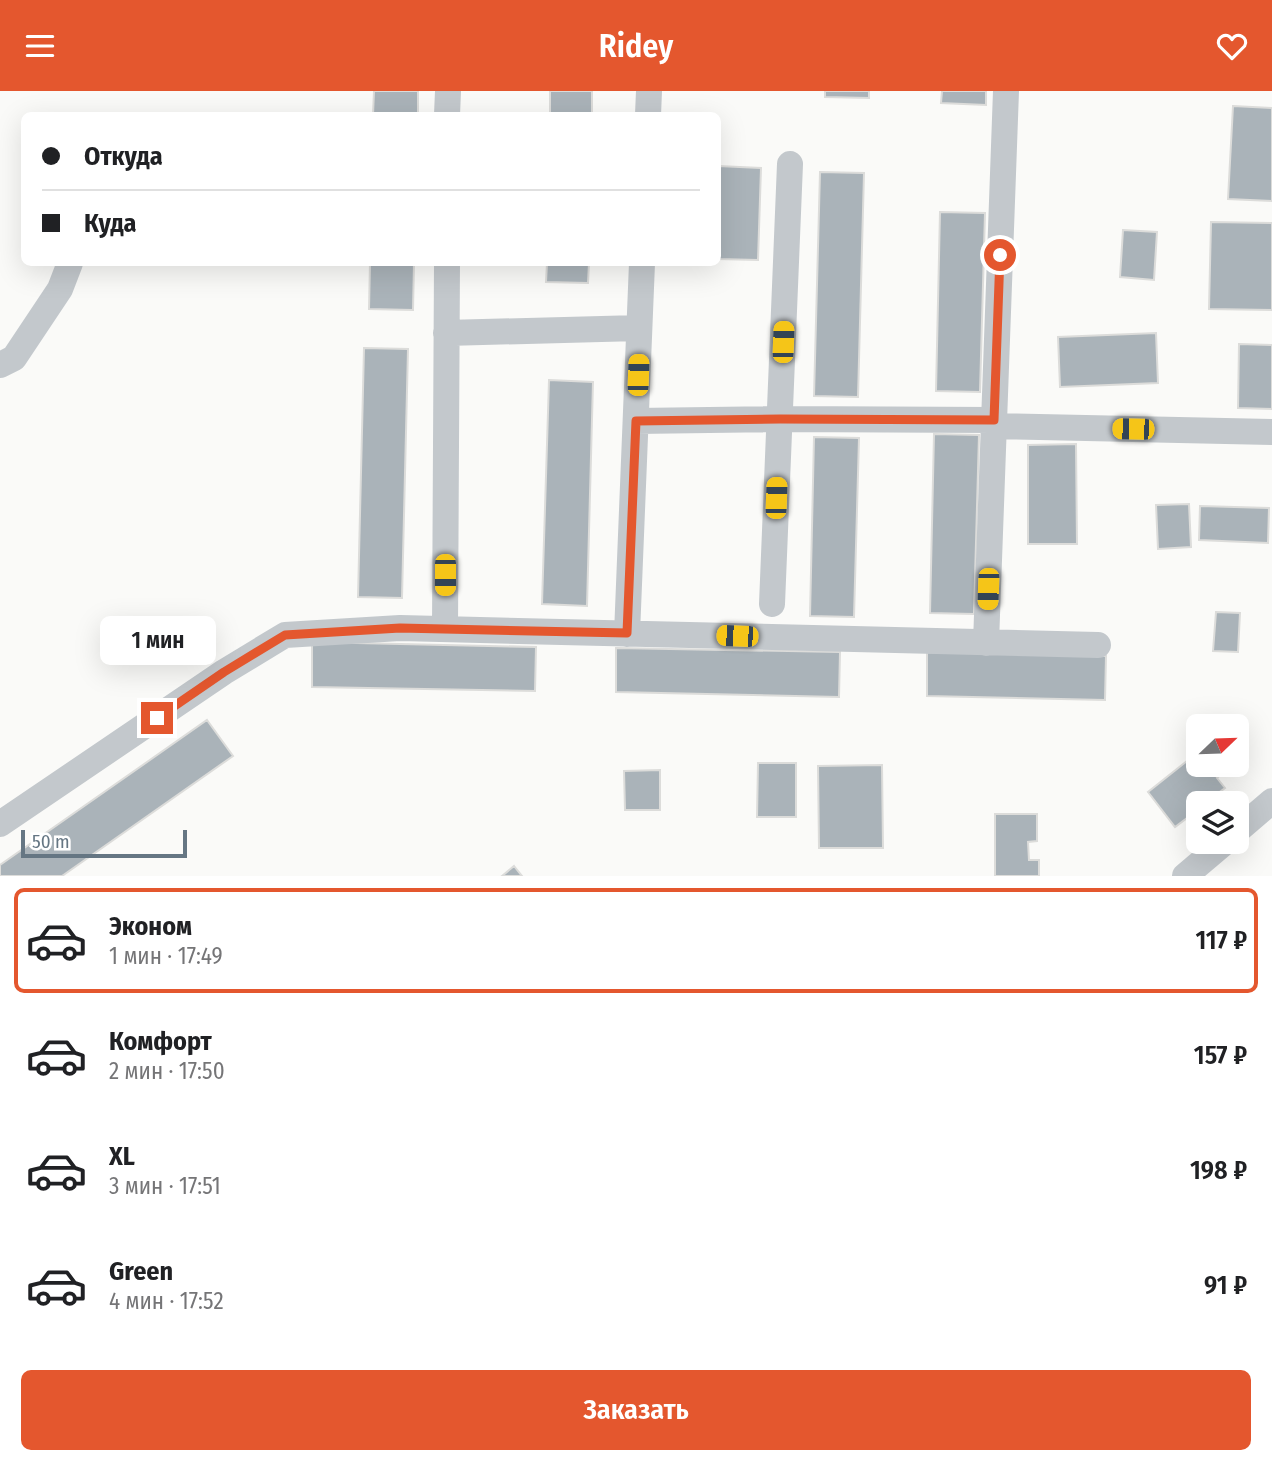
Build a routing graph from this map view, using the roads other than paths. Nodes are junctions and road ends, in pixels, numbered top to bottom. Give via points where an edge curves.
1 (448, 91) edge
2 (649, 91) edge
3 (1006, 91) edge
4 (447, 112) edge
5 (648, 112) edge
6 (790, 165) dead end
7 (68, 266) edge
8 (447, 266) edge
9 (642, 266) edge
10 (639, 328) junction
11 (446, 333) junction
12 (0, 365) edge
13 (780, 419) junction
14 (636, 421) junction
15 (994, 423) junction
16 (1272, 432) edge
17 (772, 604) dead end
18 (445, 629) junction
19 (627, 633) junction
20 (986, 643) junction
21 (1098, 645) dead end
22 (1272, 801) edge
23 (1249, 821) edge
24 (0, 824) edge
25 (1211, 854) edge
26 (1185, 876) edge

1 - 4 street
2 - 5 street
3 - 15 street
6 - 13 street
7 - 12 street via 60,289 15,358
8 - 11 street
9 - 10 street
10 - 11 street
10 - 14 street
11 - 18 street
13 - 14 street
13 - 15 street
13 - 17 street
14 - 19 street
15 - 16 street
15 - 20 street
18 - 19 street
18 - 24 street via 285,635
19 - 20 street
20 - 21 street
22 - 23 street
25 - 26 street

